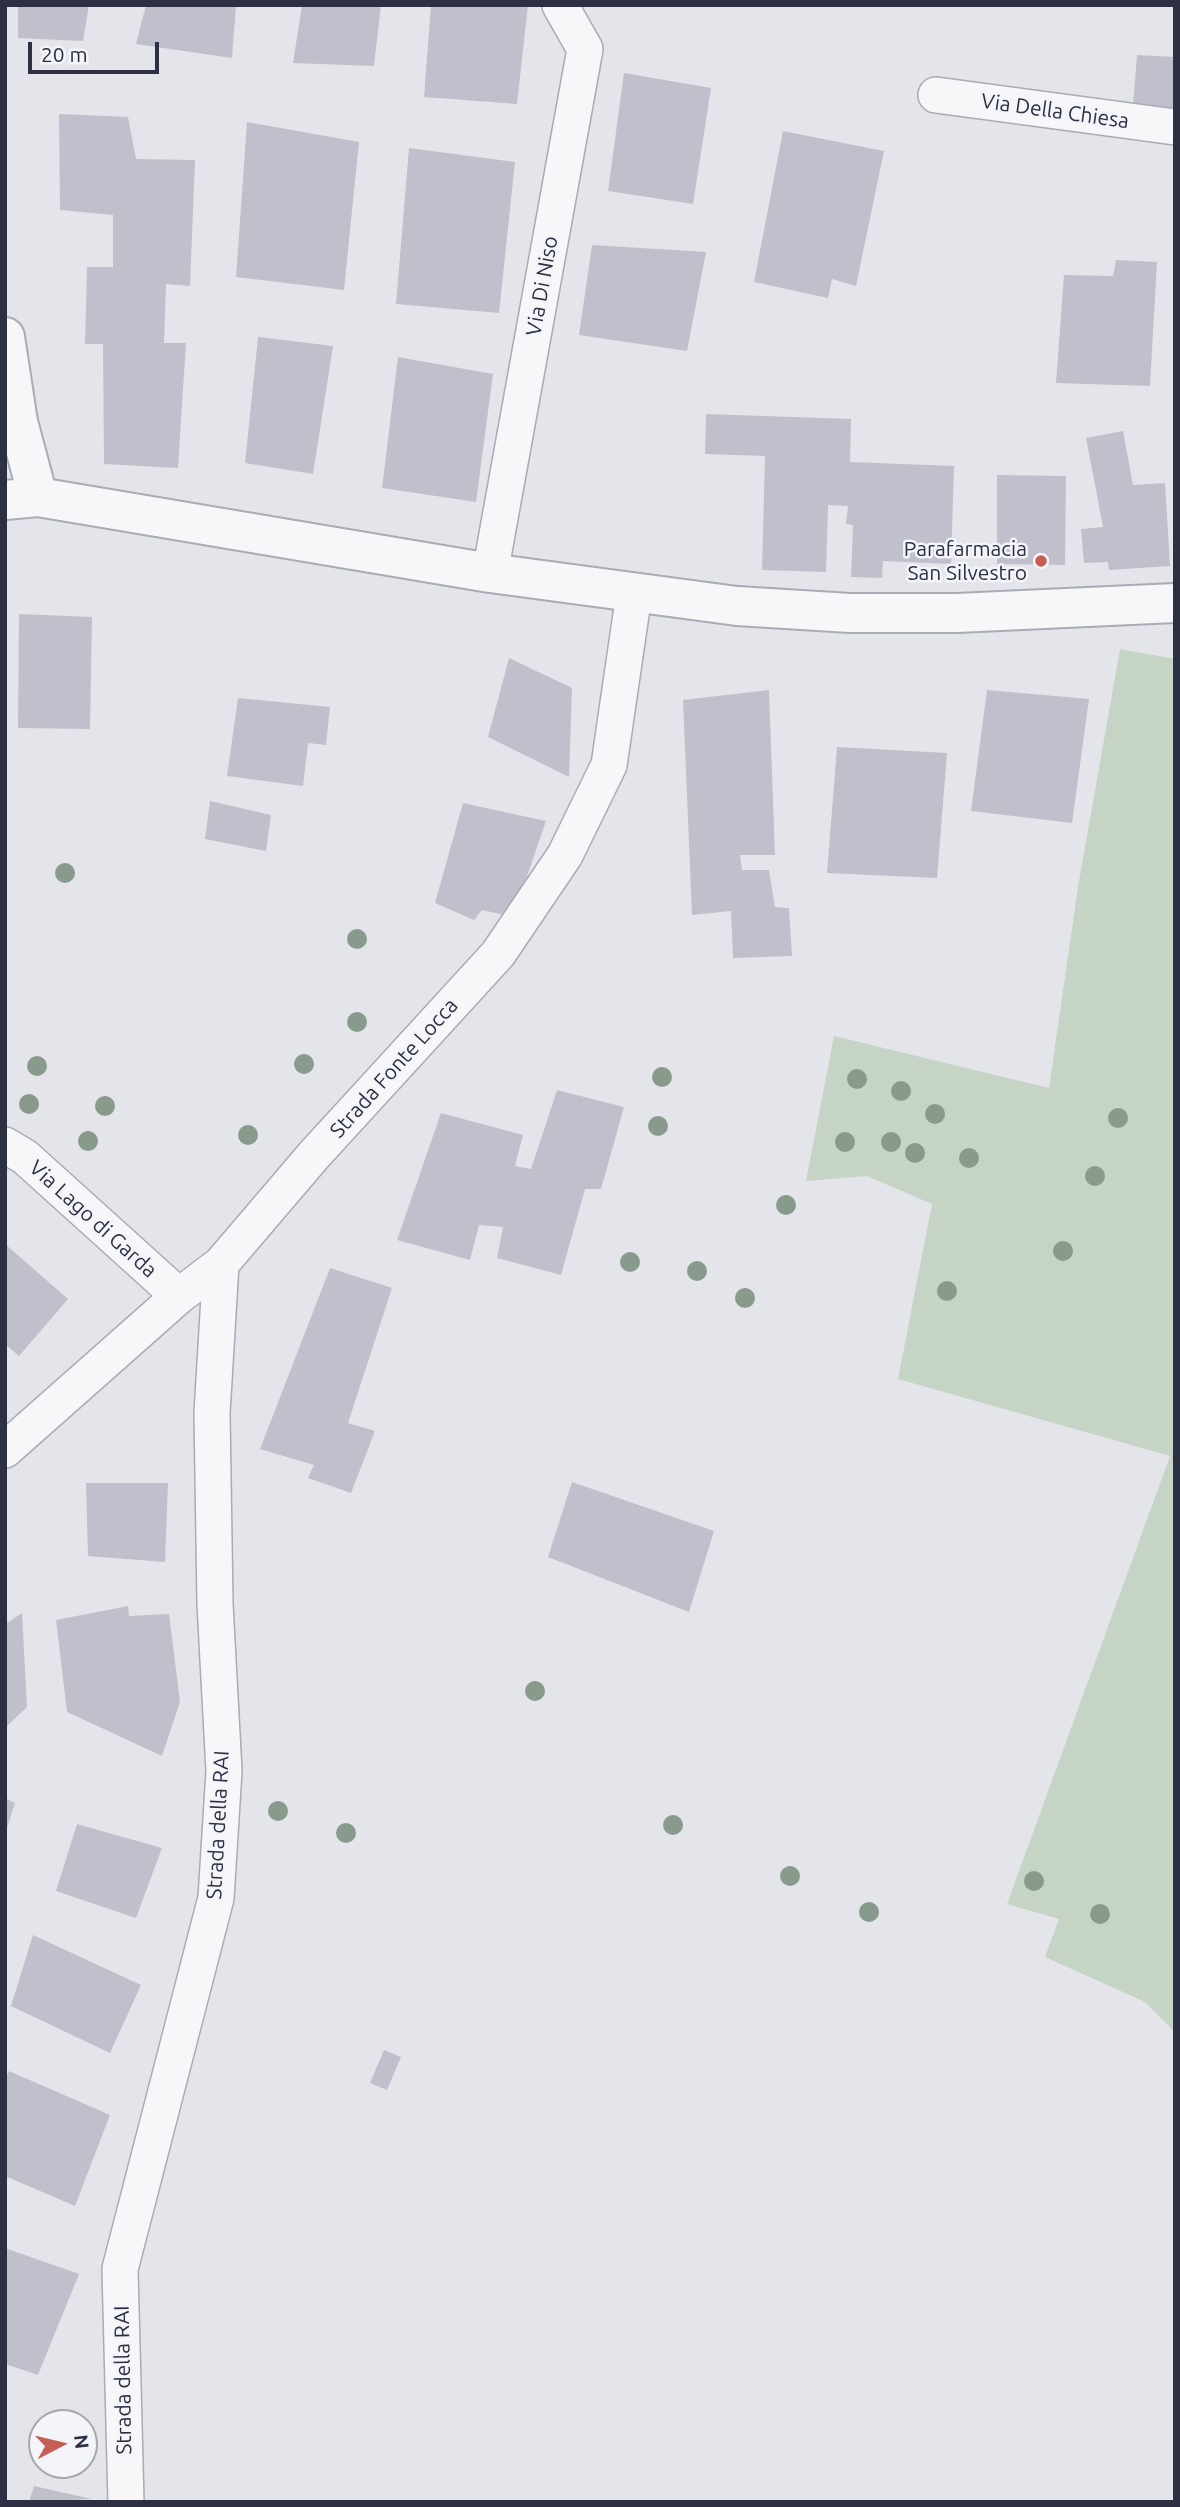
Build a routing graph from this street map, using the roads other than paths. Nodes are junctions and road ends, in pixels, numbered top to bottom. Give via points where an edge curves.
1 (560, 5) edge
2 (936, 95) dead end
3 (1175, 127) edge
4 (5, 337) edge
5 (22, 498) edge
6 (490, 573) junction
7 (634, 594) junction
8 (1175, 603) edge
9 (5, 1145) edge
10 (221, 1264) junction
11 (179, 1296) junction
12 (5, 1450) edge
13 (126, 2502) edge

1 - 6 street, Via Di Niso via 585,49
2 - 3 street, Via Della Chiesa
4 - 5 street via 18,422
5 - 6 street
6 - 7 street
7 - 8 street via 850,613
7 - 10 street, Strada Fonte Locca via 610,765 565,855 498,954
9 - 11 street, Via Lago di Garda via 25,1157
10 - 11 street, Strada Fonte Locca
10 - 13 street, Strada della RAI via 212,1413 224,1771 216,1898 121,2269
11 - 12 street, Strada Fonte Locca

